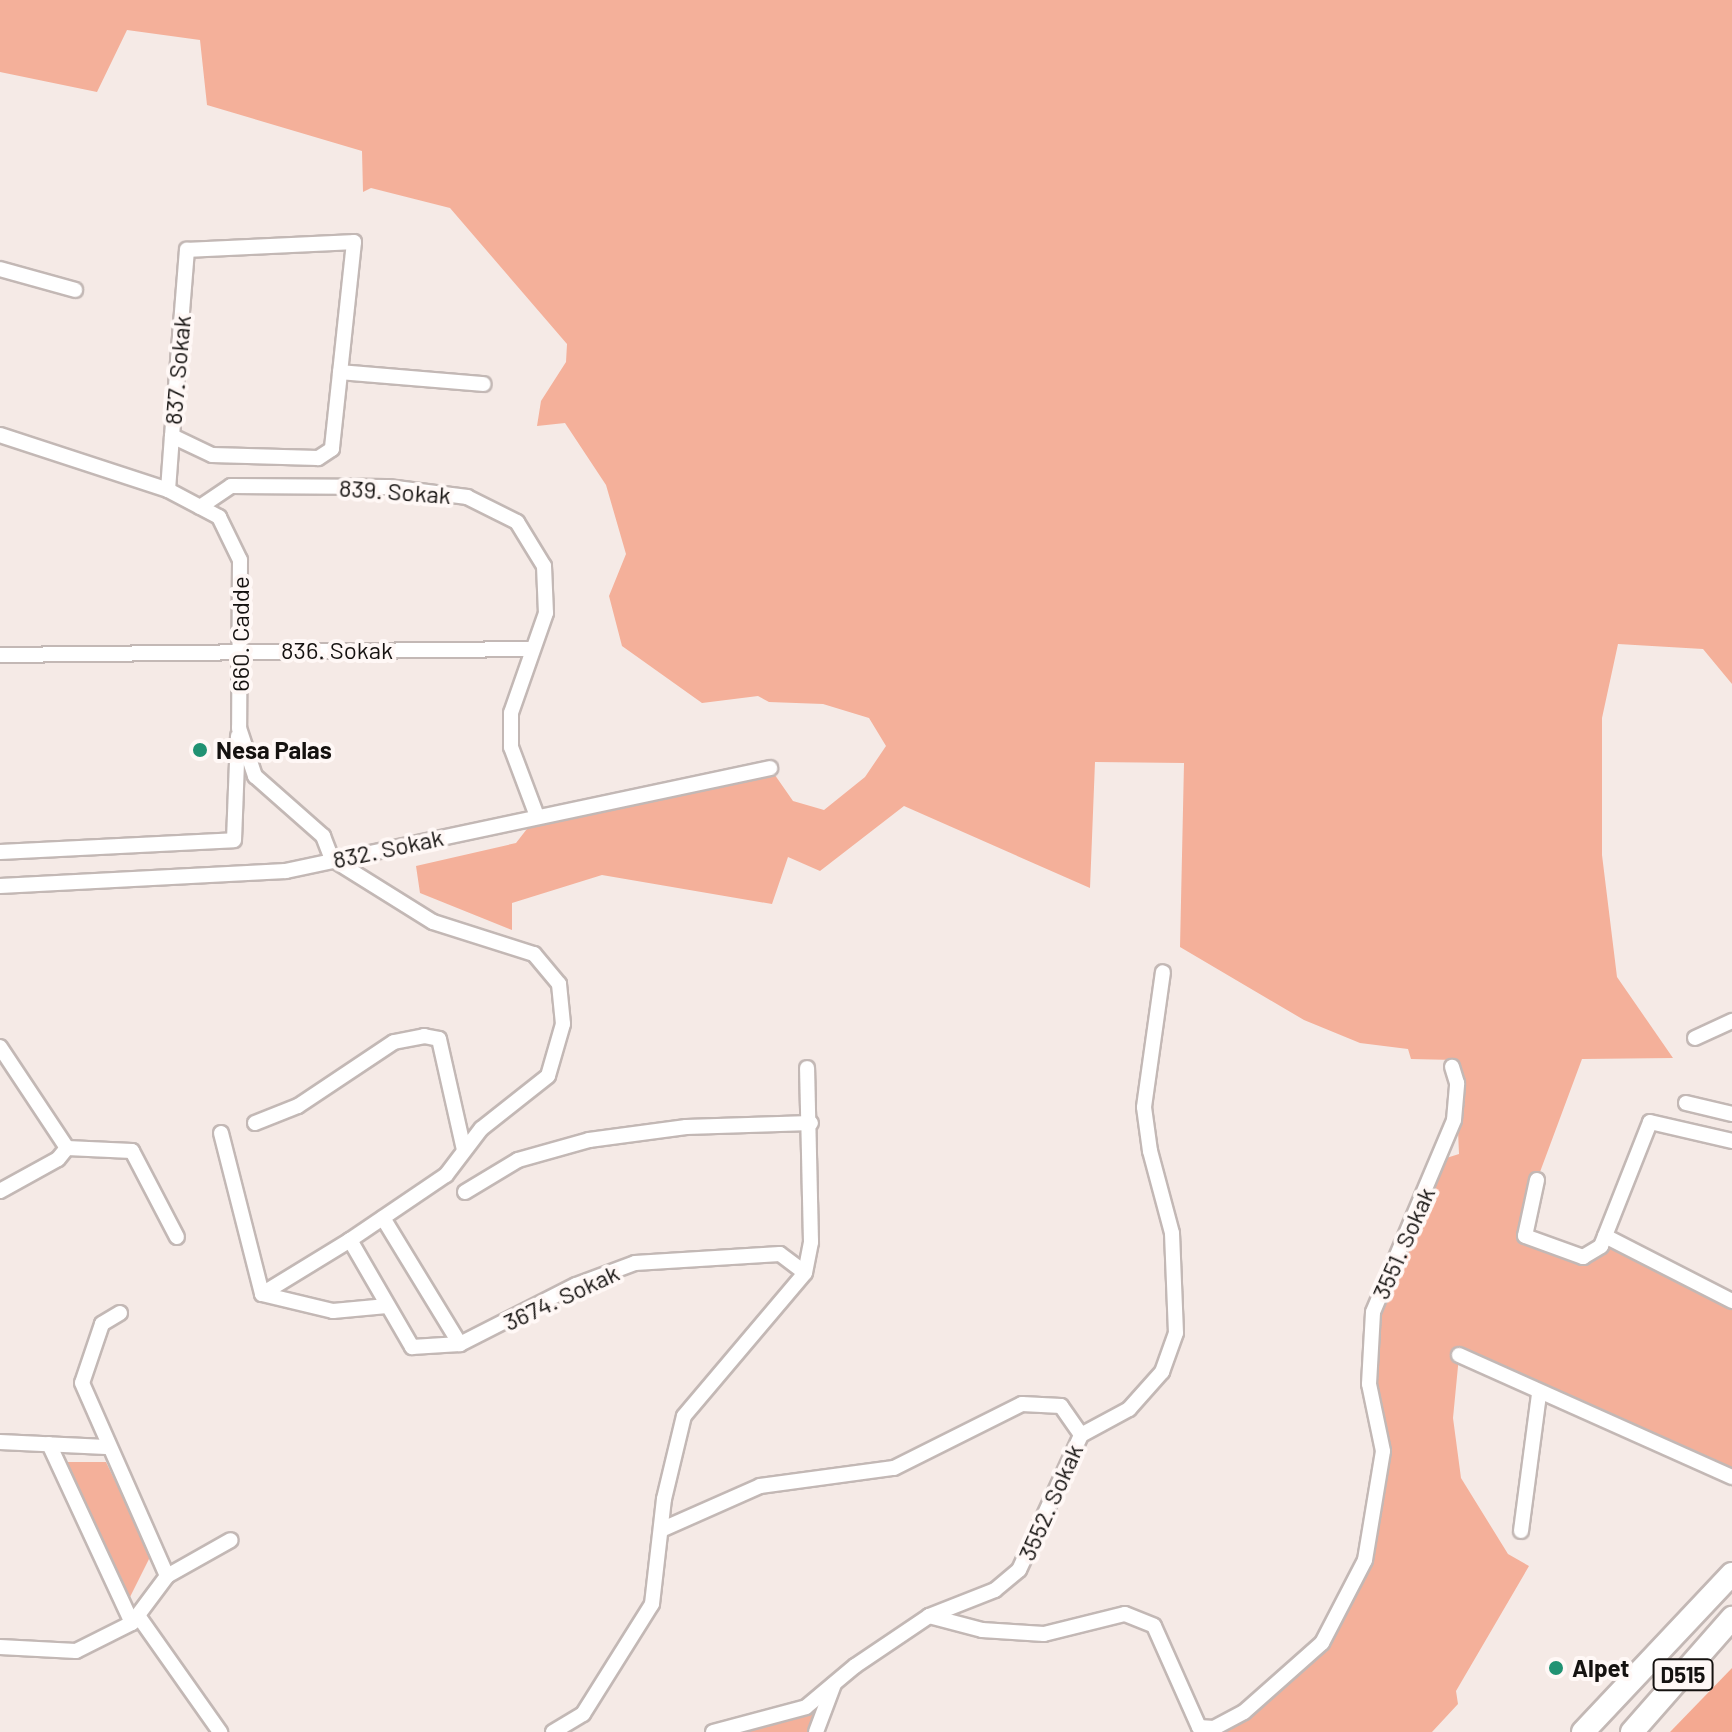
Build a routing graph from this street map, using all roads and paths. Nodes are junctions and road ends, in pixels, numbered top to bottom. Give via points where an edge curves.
1 (0, 269) edge
2 (75, 290) dead end
3 (340, 372) junction
4 (484, 384) dead end
5 (0, 435) edge
6 (172, 436) junction
7 (168, 490) junction
8 (200, 507) junction
9 (530, 649) junction
10 (241, 650) junction
11 (0, 655) edge
12 (239, 728) junction
13 (770, 768) dead end
14 (537, 816) junction
15 (0, 852) edge
16 (332, 859) junction
17 (0, 886) edge
18 (1163, 972) dead end
19 (1732, 1021) edge
20 (1695, 1038) dead end
21 (0, 1047) edge
22 (1452, 1067) dead end
23 (807, 1068) dead end
24 (1686, 1103) dead end
25 (1732, 1114) edge
26 (255, 1123) dead end
27 (811, 1123) junction
28 (221, 1133) dead end
29 (1732, 1141) edge
30 (67, 1148) junction
31 (464, 1150) junction
32 (1537, 1180) dead end
33 (0, 1191) edge
34 (465, 1192) dead end
35 (383, 1218) junction
36 (1605, 1236) junction
37 (177, 1237) dead end
38 (350, 1240) junction
39 (805, 1273) junction
40 (262, 1294) junction
41 (1732, 1301) edge
42 (387, 1306) junction
43 (120, 1313) dead end
44 (460, 1344) junction
45 (1459, 1355) dead end
46 (1539, 1395) junction
47 (1081, 1435) junction
48 (0, 1442) edge
49 (49, 1444) junction
50 (106, 1447) junction
51 (1732, 1477) edge
52 (663, 1529) junction
53 (1521, 1531) dead end
54 (231, 1540) dead end
55 (1732, 1574) edge
56 (167, 1576) junction
57 (929, 1616) junction
58 (1732, 1618) edge
59 (136, 1620) junction
60 (0, 1647) edge
61 (835, 1683) junction
62 (220, 1732) edge
63 (553, 1732) edge
64 (713, 1732) edge
65 (816, 1732) edge
66 (1583, 1732) edge
67 (1632, 1732) edge

1 - 2 street
3 - 4 street
3 - 6 street via 332,449 318,458 212,455
3 - 6 street, 837. Sokak via 354,242 187,250
5 - 7 street, 660. Cadde
6 - 7 street, 837. Sokak
7 - 8 street, 660. Cadde
8 - 9 street, 839. Sokak via 231,486 388,487 467,497 517,522 544,566 546,613
8 - 10 street, 660. Cadde via 219,517 240,560
9 - 10 street, 836. Sokak
9 - 14 street, 839. Sokak via 511,713 511,747
10 - 11 street, 836. Sokak
10 - 12 street, 660. Cadde
12 - 15 street via 234,840
12 - 16 street, 660. Cadde via 255,776 323,836
13 - 14 street, 832. Sokak
14 - 16 street, 832. Sokak
16 - 17 street, 832. Sokak via 239,876
16 - 31 street via 433,922 534,954 559,984 563,1024 548,1076 481,1129
18 - 47 street, 3552. Sokak via 1144,1107 1172,1233 1176,1333 1162,1372 1129,1409
19 - 20 street
21 - 30 street
22 - 57 street, 3551. Sokak via 1457,1083 1454,1120 1373,1312 1369,1384 1383,1451 1365,1560 1322,1643 1283,1681 1214,1728 1199,1727 1154,1626 1125,1614 1044,1634 982,1630
23 - 27 street
24 - 25 street
26 - 31 street via 298,1106 394,1042 424,1036 439,1039
27 - 34 street via 686,1127 589,1140 518,1160
27 - 39 street via 811,1242
28 - 40 street
29 - 36 street via 1650,1122
30 - 33 street via 58,1159
30 - 37 street via 132,1151
31 - 35 street via 446,1175
32 - 36 street via 1525,1236 1583,1257 1601,1246
35 - 38 street
35 - 44 street
36 - 41 street
38 - 40 street
38 - 42 street
39 - 44 street, 3674. Sokak via 780,1254 635,1263 576,1285
39 - 52 street via 684,1416 675,1438
40 - 42 street via 333,1311
42 - 44 street via 412,1347
43 - 50 street via 102,1324 82,1383 106,1433
45 - 46 street
46 - 51 street
46 - 53 street
47 - 52 street via 1061,1406 1022,1404 894,1468 760,1486
47 - 57 street, 3552. Sokak via 1019,1570 995,1590
48 - 49 street
49 - 50 street
49 - 59 street
50 - 56 street
52 - 63 street via 652,1604 645,1617 583,1714
54 - 56 street
55 - 66 highway, D515
56 - 59 street
57 - 61 street, 3552. Sokak
58 - 67 highway, D515
59 - 60 street via 76,1651
59 - 62 street
61 - 64 street, 3552. Sokak via 806,1707
61 - 65 street

